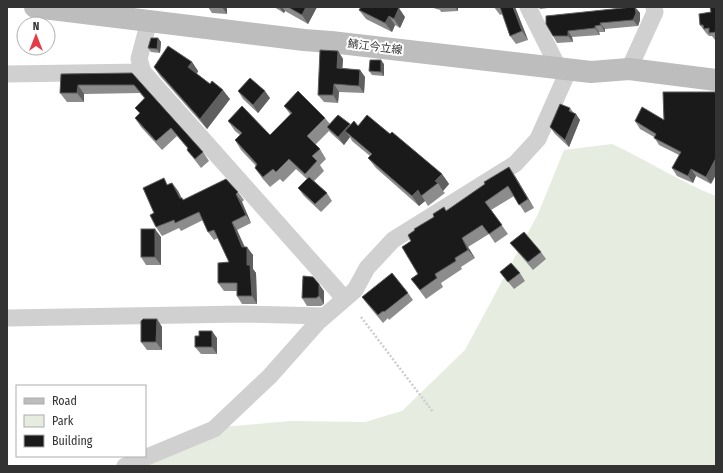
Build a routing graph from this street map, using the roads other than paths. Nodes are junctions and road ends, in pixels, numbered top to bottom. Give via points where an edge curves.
1 (35, 7) edge
2 (528, 7) edge
3 (654, 7) edge
4 (149, 14) edge
5 (563, 68) junction
6 (629, 69) junction
7 (143, 72) junction
8 (7, 74) edge
9 (716, 80) edge
10 (344, 298) junction
11 (324, 316) junction
12 (7, 318) edge
13 (125, 466) edge

1 - 4 main road, 鯖江今立線
2 - 5 street
3 - 6 street via 655,12
4 - 5 main road, 鯖江今立線 via 304,40
4 - 7 street via 139,59
5 - 6 main road, 鯖江今立線 via 591,72
5 - 10 street via 538,139 515,164 393,240 367,268 355,290
6 - 9 main road, 鯖江今立線
7 - 8 street
7 - 10 street
10 - 11 street
11 - 12 street via 243,314
11 - 13 street via 270,376 214,429

